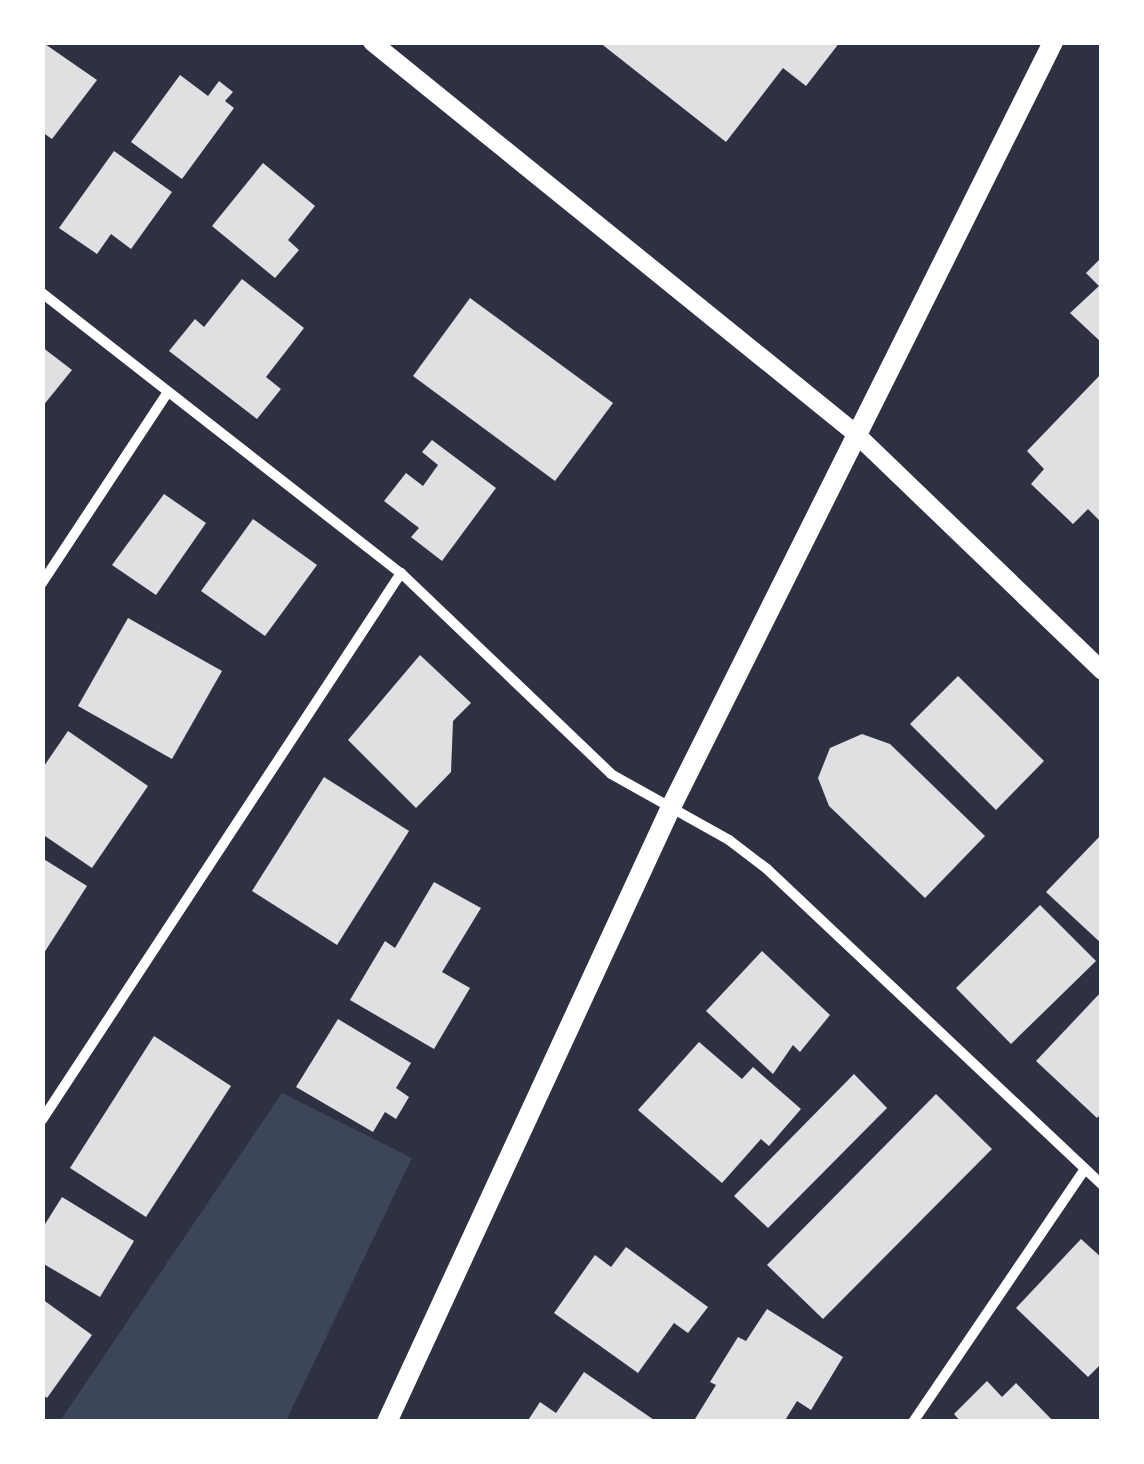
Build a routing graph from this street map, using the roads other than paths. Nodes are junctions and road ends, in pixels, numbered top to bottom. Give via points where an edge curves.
1 (372, 42) edge
2 (1053, 42) edge
3 (42, 292) edge
4 (168, 392) junction
5 (855, 434) junction
6 (401, 572) junction
7 (42, 583) edge
8 (1102, 671) edge
9 (671, 807) junction
10 (42, 1120) edge
11 (1084, 1169) junction
12 (1102, 1185) edge
13 (387, 1422) edge
14 (913, 1422) edge

1 - 5 street
2 - 5 main road
3 - 4 street
4 - 6 street
4 - 7 street
5 - 8 street
5 - 9 main road
6 - 9 street via 611,774
6 - 10 street
9 - 11 street via 767,869
9 - 13 main road
11 - 12 street
11 - 14 street

